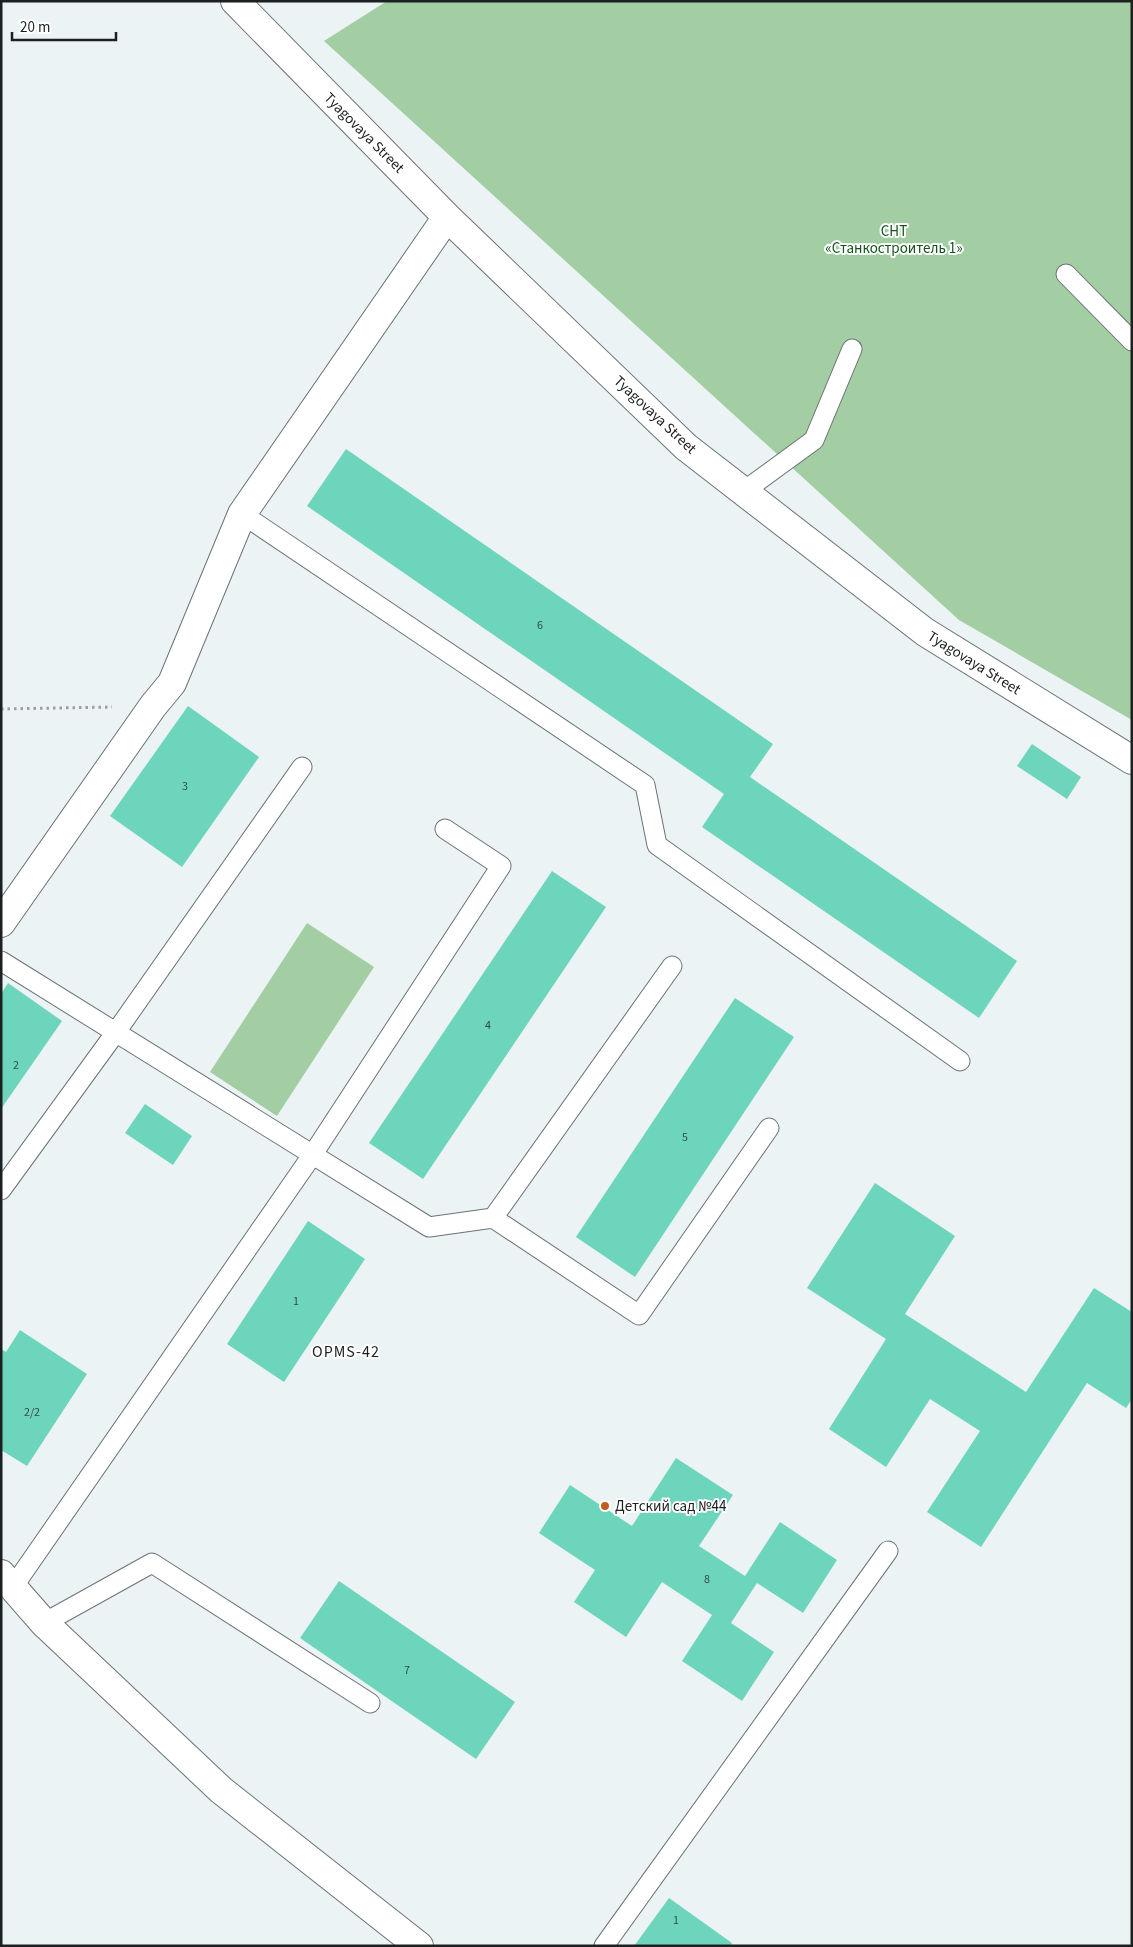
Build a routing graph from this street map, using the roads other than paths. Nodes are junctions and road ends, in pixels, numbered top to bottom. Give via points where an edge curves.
1 (235, 1) edge
2 (447, 217) junction
3 (1066, 274) dead end
4 (1132, 341) edge
5 (852, 349) dead end
6 (744, 492) junction
7 (242, 514) junction
8 (1132, 760) edge
9 (302, 767) dead end
10 (445, 829) dead end
11 (1, 924) edge
12 (1, 961) edge
13 (672, 966) dead end
14 (116, 1032) junction
15 (960, 1060) dead end
16 (769, 1128) dead end
17 (313, 1154) junction
18 (1, 1190) edge
19 (493, 1218) junction
20 (888, 1551) dead end
21 (7, 1580) edge
22 (44, 1623) junction
23 (370, 1703) dead end
24 (420, 1946) edge
25 (604, 1946) edge

1 - 2 street, Tyagovaya Street
2 - 6 street, Tyagovaya Street via 686,447
2 - 7 street
3 - 4 lane
5 - 6 lane via 814,440
6 - 8 street, Tyagovaya Street via 925,632
7 - 11 street via 172,683
7 - 15 lane via 645,785 657,845
9 - 14 lane
10 - 17 lane via 501,866
12 - 14 lane
13 - 19 lane
14 - 17 lane
14 - 18 lane
16 - 19 lane via 639,1315
17 - 19 lane via 429,1227
17 - 21 lane
20 - 25 lane
21 - 22 street
22 - 23 lane via 152,1563
22 - 24 street via 220,1790

